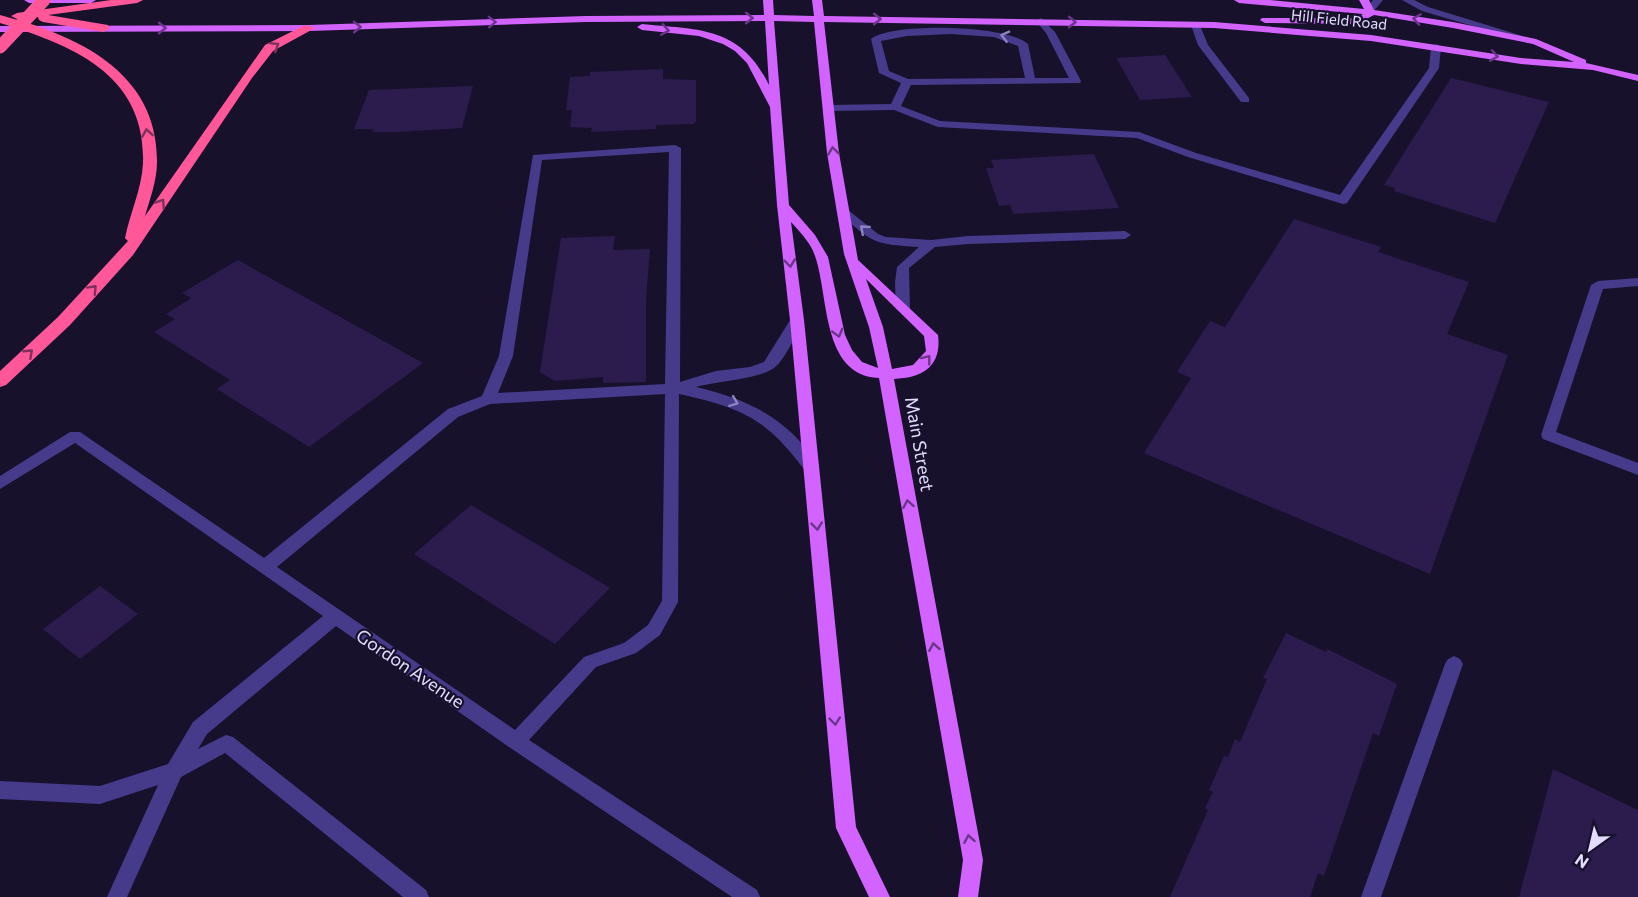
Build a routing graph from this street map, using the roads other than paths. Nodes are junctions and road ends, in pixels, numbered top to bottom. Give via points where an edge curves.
1 (29, 0) edge
2 (44, 0) edge
3 (59, 0) edge
4 (91, 0) edge
5 (137, 0) edge
6 (768, 0) edge
7 (817, 0) edge
8 (1239, 0) edge
9 (1364, 0) edge
10 (1378, 0) edge
11 (1407, 0) edge
12 (1370, 11) junction
13 (1, 14) edge
14 (26, 15) junction
15 (771, 18) junction
16 (586, 19) junction
17 (818, 19) junction
18 (1041, 21) junction
19 (1196, 25) junction
20 (104, 28) junction
21 (309, 28) junction
22 (0, 29) edge
23 (34, 29) junction
24 (1536, 42) junction
25 (0, 47) edge
26 (1436, 47) junction
27 (1593, 67) junction
28 (1638, 78) edge
29 (907, 82) junction
30 (1031, 82) junction
31 (1245, 100) dead end
32 (895, 107) junction
33 (829, 108) junction
34 (776, 109) junction
35 (783, 205) junction
36 (842, 209) junction
37 (1125, 235) dead end
38 (931, 244) junction
39 (128, 252) junction
40 (850, 254) junction
41 (1638, 282) edge
42 (903, 309) junction
43 (797, 320) junction
44 (885, 375) junction
45 (0, 381) edge
46 (676, 388) junction
47 (488, 399) junction
48 (811, 468) junction
49 (1638, 469) edge
50 (0, 483) edge
51 (265, 567) junction
52 (334, 616) junction
53 (1454, 664) dead end
54 (516, 741) junction
55 (174, 771) junction
56 (0, 790) edge
57 (117, 897) edge
58 (419, 897) edge
59 (750, 897) edge
60 (880, 897) edge
61 (968, 897) edge
62 (1371, 897) edge

1 - 3 main road
2 - 25 highway, bridge
3 - 4 main road
3 - 13 highway
5 - 14 highway
6 - 15 main road
7 - 17 main road, Main Street
8 - 12 main road, Hill Field Road
9 - 12 main road
10 - 12 street
11 - 24 street
12 - 19 main road via 1364,18 1346,22 1289,18
24 -> 12 main road, Hill Field Road
13 - 14 highway
13 - 23 highway
14 - 20 highway
16 -> 15 main road, Hill Field Road
15 - 17 main road, Hill Field Road
15 - 34 main road
21 -> 16 main road, Hill Field Road
16 -> 34 main road via 694,34 730,44 750,61
17 -> 18 main road, Hill Field Road
17 - 33 main road, Main Street
18 -> 19 main road, Hill Field Road
18 - 30 street via 1076,81
19 - 26 main road, Hill Field Road via 1316,32
19 - 31 street via 1203,45
20 -> 21 main road, Hill Field Road
20 - 23 main road, Hill Field Road
39 -> 21 highway via 268,48
22 - 23 main road, Hill Field Road
39 -> 23 highway via 150,163 148,128 140,108 117,72 84,49
24 - 27 main road, Hill Field Road
26 -> 27 main road, Hill Field Road via 1521,61
26 - 32 street via 1434,68 1343,200 1139,135 938,124
27 - 28 main road, Hill Field Road
29 - 30 street
30 -> 29 street via 1023,44 1013,37 989,32 892,33 876,39 884,73
29 - 32 street
32 - 33 street
36 -> 33 main road, Main Street
34 - 35 main road
35 -> 43 main road
35 -> 44 main road via 822,255 846,354 861,368
38 -> 36 street via 880,241
36 - 40 main road, Main Street
37 - 38 street
38 - 42 street via 903,267
45 -> 39 highway via 64,321
40 - 42 main road via 867,276
40 - 44 main road, Main Street via 876,327
41 - 49 street via 1598,285 1548,435
44 -> 42 main road via 915,370 933,351 928,332
43 - 46 street via 769,364 752,372 716,376
43 - 48 main road
61 -> 44 main road, Main Street via 973,860
46 - 47 street
46 - 47 street via 675,148 537,157 506,356
46 -> 48 street via 722,398 764,417 786,434
46 - 54 street via 670,602 654,630 630,648 590,662
47 - 51 street via 453,413
48 -> 60 main road via 846,828
50 - 51 street, Gordon Avenue via 75,436
51 - 52 street, Gordon Avenue
52 - 54 street, Gordon Avenue
52 - 55 street via 200,728
53 - 62 street
54 - 59 street, Gordon Avenue
55 - 56 street via 100,795
55 - 57 street
55 - 58 street via 226,742

